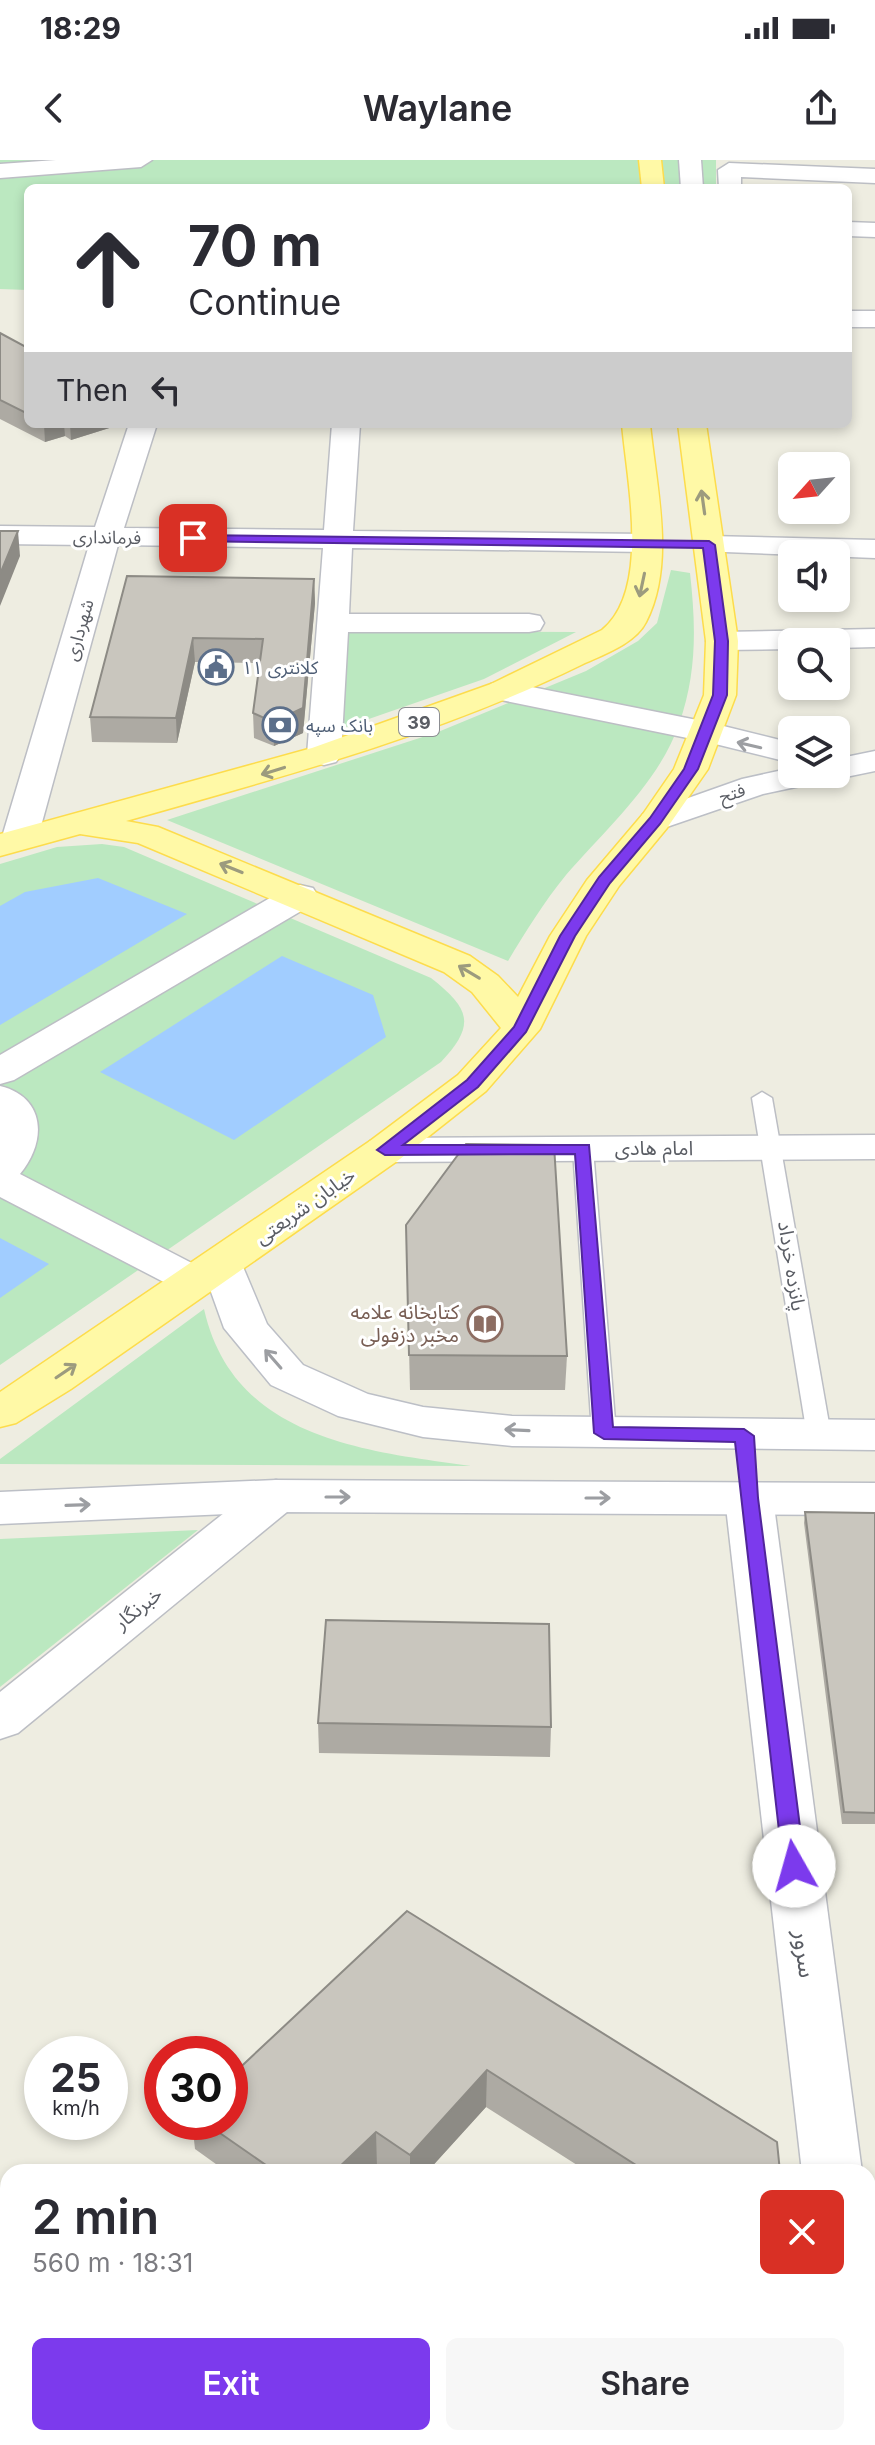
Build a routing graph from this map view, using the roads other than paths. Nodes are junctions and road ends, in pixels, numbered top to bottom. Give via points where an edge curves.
1 (141, 160) edge
2 (650, 160) edge
3 (690, 160) edge
4 (0, 171) edge
5 (875, 176) edge
6 (653, 184) edge
7 (692, 184) edge
8 (730, 184) edge
9 (852, 229) edge
10 (875, 230) edge
11 (852, 319) edge
12 (875, 319) edge
13 (142, 428) edge
14 (346, 428) edge
15 (636, 428) edge
16 (693, 428) edge
17 (0, 535) edge
18 (106, 537) junction
19 (338, 540) junction
20 (647, 543) junction
21 (709, 545) junction
22 (875, 549) edge
23 (333, 623) junction
24 (529, 623) dead end
25 (875, 638) edge
26 (722, 641) junction
27 (502, 691) junction
28 (707, 732) junction
29 (778, 750) edge
30 (324, 755) junction
31 (850, 757) edge
32 (875, 759) edge
33 (850, 765) edge
34 (778, 781) edge
35 (655, 821) junction
36 (67, 825) junction
37 (10, 841) edge
38 (300, 896) junction
39 (521, 1029) junction
40 (0, 1072) edge
41 (0, 1098) edge
42 (762, 1098) dead end
43 (772, 1147) junction
44 (875, 1147) edge
45 (583, 1149) junction
46 (385, 1150) junction
47 (0, 1171) edge
48 (0, 1180) edge
49 (210, 1273) junction
50 (0, 1412) edge
51 (604, 1433) junction
52 (819, 1435) junction
53 (875, 1435) edge
54 (744, 1436) junction
55 (276, 1496) junction
56 (749, 1498) junction
57 (875, 1499) edge
58 (0, 1508) edge
59 (0, 1720) edge
60 (831, 2164) edge

1 - 4 street
2 - 6 main road
3 - 7 street
5 - 8 street via 729,170
9 - 10 street
11 - 12 street
13 - 18 street, شهرداری
14 - 19 street
15 - 20 main road, 39
21 -> 16 main road, خیابان شریعتی
17 - 18 street, فرمانداری
18 - 19 street, فرمانداری
18 - 37 street, شهرداری
19 - 20 street, فرمانداری
19 - 23 street
20 - 21 main road
20 -> 27 main road, 39 via 644,585 631,622 613,637
21 - 22 street
21 - 26 main road, خیابان شریعتی
23 - 24 street
23 - 30 street
25 - 26 street
26 - 28 main road, خیابان شریعتی via 720,695
27 - 28 street
27 - 30 main road, 39
29 -> 28 street
28 - 35 main road, خیابان شریعتی via 691,769
30 -> 36 main road, 39
31 - 32 street
32 - 33 street
34 - 35 street, فتح
35 - 39 main road, خیابان شریعتی via 605,880 568,936
36 - 37 main road, 39
38 -> 36 main road via 146,834
39 -> 38 main road via 482,979
38 - 40 street
39 - 46 main road, خیابان شریعتی via 472,1083
41 - 47 street via 18,1119 21,1133 18,1148
42 - 43 lane, پانزده خرداد
43 - 44 street, امام هادی
43 - 45 street, امام هادی
43 - 52 lane, پانزده خرداد
45 - 46 street, امام هادی
45 - 51 lane
46 - 49 main road, خیابان شریعتی
48 - 49 street
50 -> 49 main road, خیابان شریعتی
51 -> 49 street via 423,1422 354,1406 287,1375 246,1328
51 - 54 street
52 - 53 street
52 - 54 street
54 - 56 street, سرور
55 -> 56 street
58 -> 55 street
55 - 59 street, خبرنگار
56 - 57 street
56 - 60 street, سرور

